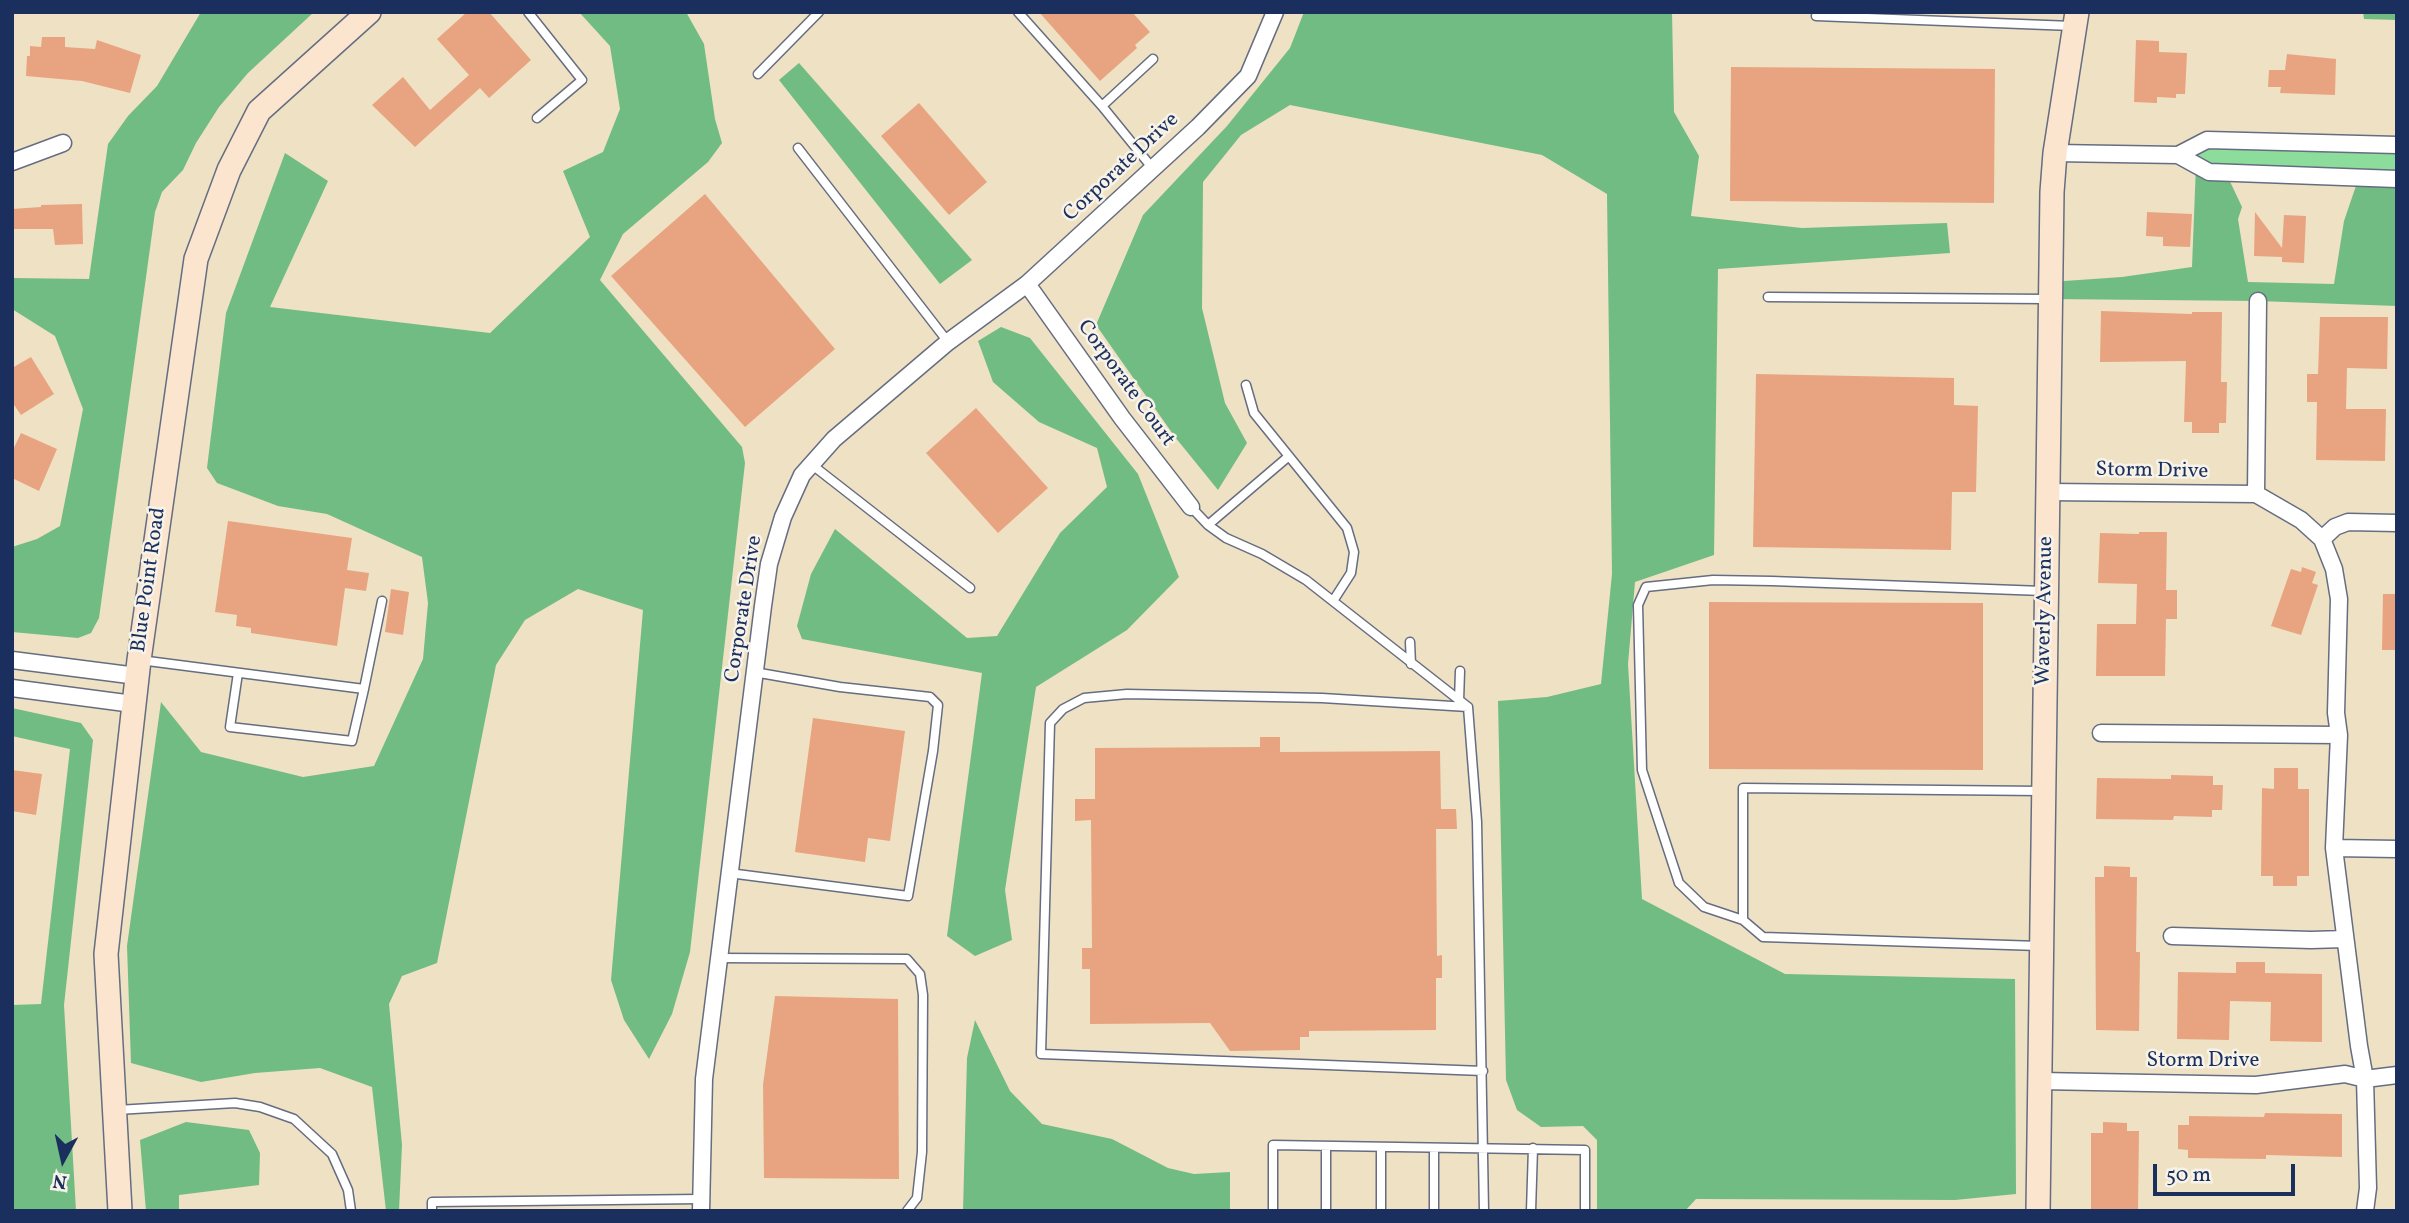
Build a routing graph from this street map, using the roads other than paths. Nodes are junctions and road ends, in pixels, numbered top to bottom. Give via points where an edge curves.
1 (369, 12) edge
2 (528, 12) edge
3 (819, 12) edge
4 (1018, 12) edge
5 (1275, 12) edge
6 (1816, 16) dead end
7 (2076, 19) edge
8 (1153, 59) dead end
9 (758, 74) dead end
10 (1102, 106) junction
11 (537, 118) dead end
12 (63, 143) dead end
13 (2397, 145) edge
14 (798, 148) dead end
15 (2055, 153) junction
16 (2178, 155) junction
17 (12, 162) edge
18 (1154, 170) junction
19 (2397, 179) edge
20 (1027, 284) junction
21 (1768, 297) dead end
22 (2050, 299) junction
23 (2258, 301) dead end
24 (948, 342) junction
25 (1246, 385) dead end
26 (1289, 456) junction
27 (811, 464) junction
28 (2048, 492) junction
29 (2256, 494) junction
30 (1191, 507) joint
31 (2397, 523) edge
32 (1208, 525) junction
33 (2322, 539) junction
34 (970, 588) dead end
35 (2046, 591) junction
36 (382, 601) dead end
37 (1332, 601) junction
38 (1410, 642) dead end
39 (12, 660) edge
40 (1411, 664) junction
41 (138, 668) junction
42 (1460, 671) dead end
43 (754, 672) junction
44 (238, 673) junction
45 (12, 688) edge
46 (364, 689) junction
47 (1460, 701) junction
48 (133, 704) junction
49 (1468, 707) junction
50 (2101, 733) dead end
51 (2339, 736) junction
52 (2044, 791) junction
53 (2334, 848) junction
54 (2397, 849) edge
55 (729, 873) junction
56 (1743, 920) junction
57 (2172, 936) dead end
58 (2344, 939) junction
59 (2042, 946) junction
60 (719, 958) junction
61 (1483, 1071) junction
62 (2397, 1075) edge
63 (2365, 1079) junction
64 (2040, 1081) junction
65 (114, 1110) junction
66 (1326, 1146) junction
67 (1381, 1147) junction
68 (1434, 1148) junction
69 (1533, 1148) junction
70 (1484, 1149) junction
71 (701, 1205) edge
72 (120, 1211) edge
73 (351, 1211) edge
74 (432, 1211) edge
75 (907, 1211) edge
76 (1273, 1211) edge
77 (1326, 1211) edge
78 (1381, 1211) edge
79 (1434, 1211) edge
80 (1484, 1211) edge
81 (1531, 1211) edge
82 (1585, 1211) edge
83 (2038, 1211) edge
84 (2365, 1211) edge

1 - 41 street, Blue Point Road via 259,111 229,170 196,259
2 - 11 lane via 582,80
3 - 9 lane
4 - 10 lane
5 - 18 street, Corporate Drive via 1248,76
6 - 7 lane
7 - 15 street, Waverly Avenue
8 - 10 lane
10 - 18 lane
12 - 17 street
13 - 16 street via 2207,140
14 - 24 lane
15 - 16 street
15 - 22 street, Waverly Avenue
16 - 19 street via 2209,172
18 - 20 street, Corporate Drive
20 - 24 street, Corporate Drive
20 - 30 street, Corporate Court
21 - 22 lane
22 - 28 street, Waverly Avenue
23 - 29 street
24 - 27 street, Corporate Drive
25 - 26 lane via 1254,413
26 - 32 lane
26 - 37 lane via 1347,528 1354,552 1351,573
27 - 34 lane
27 - 43 street, Corporate Drive via 783,517 769,564
28 - 29 street, Storm Drive
28 - 35 street, Waverly Avenue
29 - 33 street, Storm Drive via 2301,520
30 - 32 lane
31 - 33 street via 2348,522
32 - 37 lane via 1306,580
33 - 51 street, Storm Drive via 2339,599
35 - 52 street, Waverly Avenue
35 - 56 lane via 1760,580 1646,587 1638,605 1642,770 1679,883 1704,907
36 - 46 lane
37 - 40 lane
38 - 40 lane
39 - 41 street
40 - 47 lane
41 - 44 lane
41 - 48 street, Blue Point Road
42 - 47 lane
43 - 55 street, Corporate Drive
43 - 55 lane via 930,697 937,705 933,751 908,896
44 - 46 lane
44 - 46 lane via 230,727 352,741
45 - 48 street
47 - 49 lane
48 - 65 street, Blue Point Road via 106,954
49 - 61 lane via 1477,822
49 - 61 lane via 1127,694 1084,698 1063,709 1050,723 1041,1054
50 - 51 street
51 - 53 street, Storm Drive
52 - 56 lane via 1743,788
52 - 59 street, Waverly Avenue
53 - 54 street
53 - 58 street, Storm Drive
55 - 60 street, Corporate Drive
56 - 59 lane via 1763,937 1773,938
57 - 58 street
58 - 63 street, Storm Drive
59 - 64 street, Waverly Avenue
60 - 71 street, Corporate Drive via 704,1079
60 - 75 lane via 907,960 920,974 922,1152 917,1198
61 - 70 lane
62 - 63 street, Storm Drive
63 - 64 street, Storm Drive via 2345,1074 2256,1084
63 - 84 street, Storm Drive
64 - 83 street, Waverly Avenue
65 - 72 street, Blue Point Road
65 - 73 lane via 235,1103 294,1119 332,1154 348,1190
66 - 67 lane
66 - 76 lane via 1273,1145
66 - 77 lane
67 - 68 lane
67 - 78 lane
68 - 70 lane
68 - 79 lane
69 - 70 lane
69 - 81 lane
69 - 82 lane via 1585,1150
70 - 80 lane
71 - 74 lane via 432,1202

